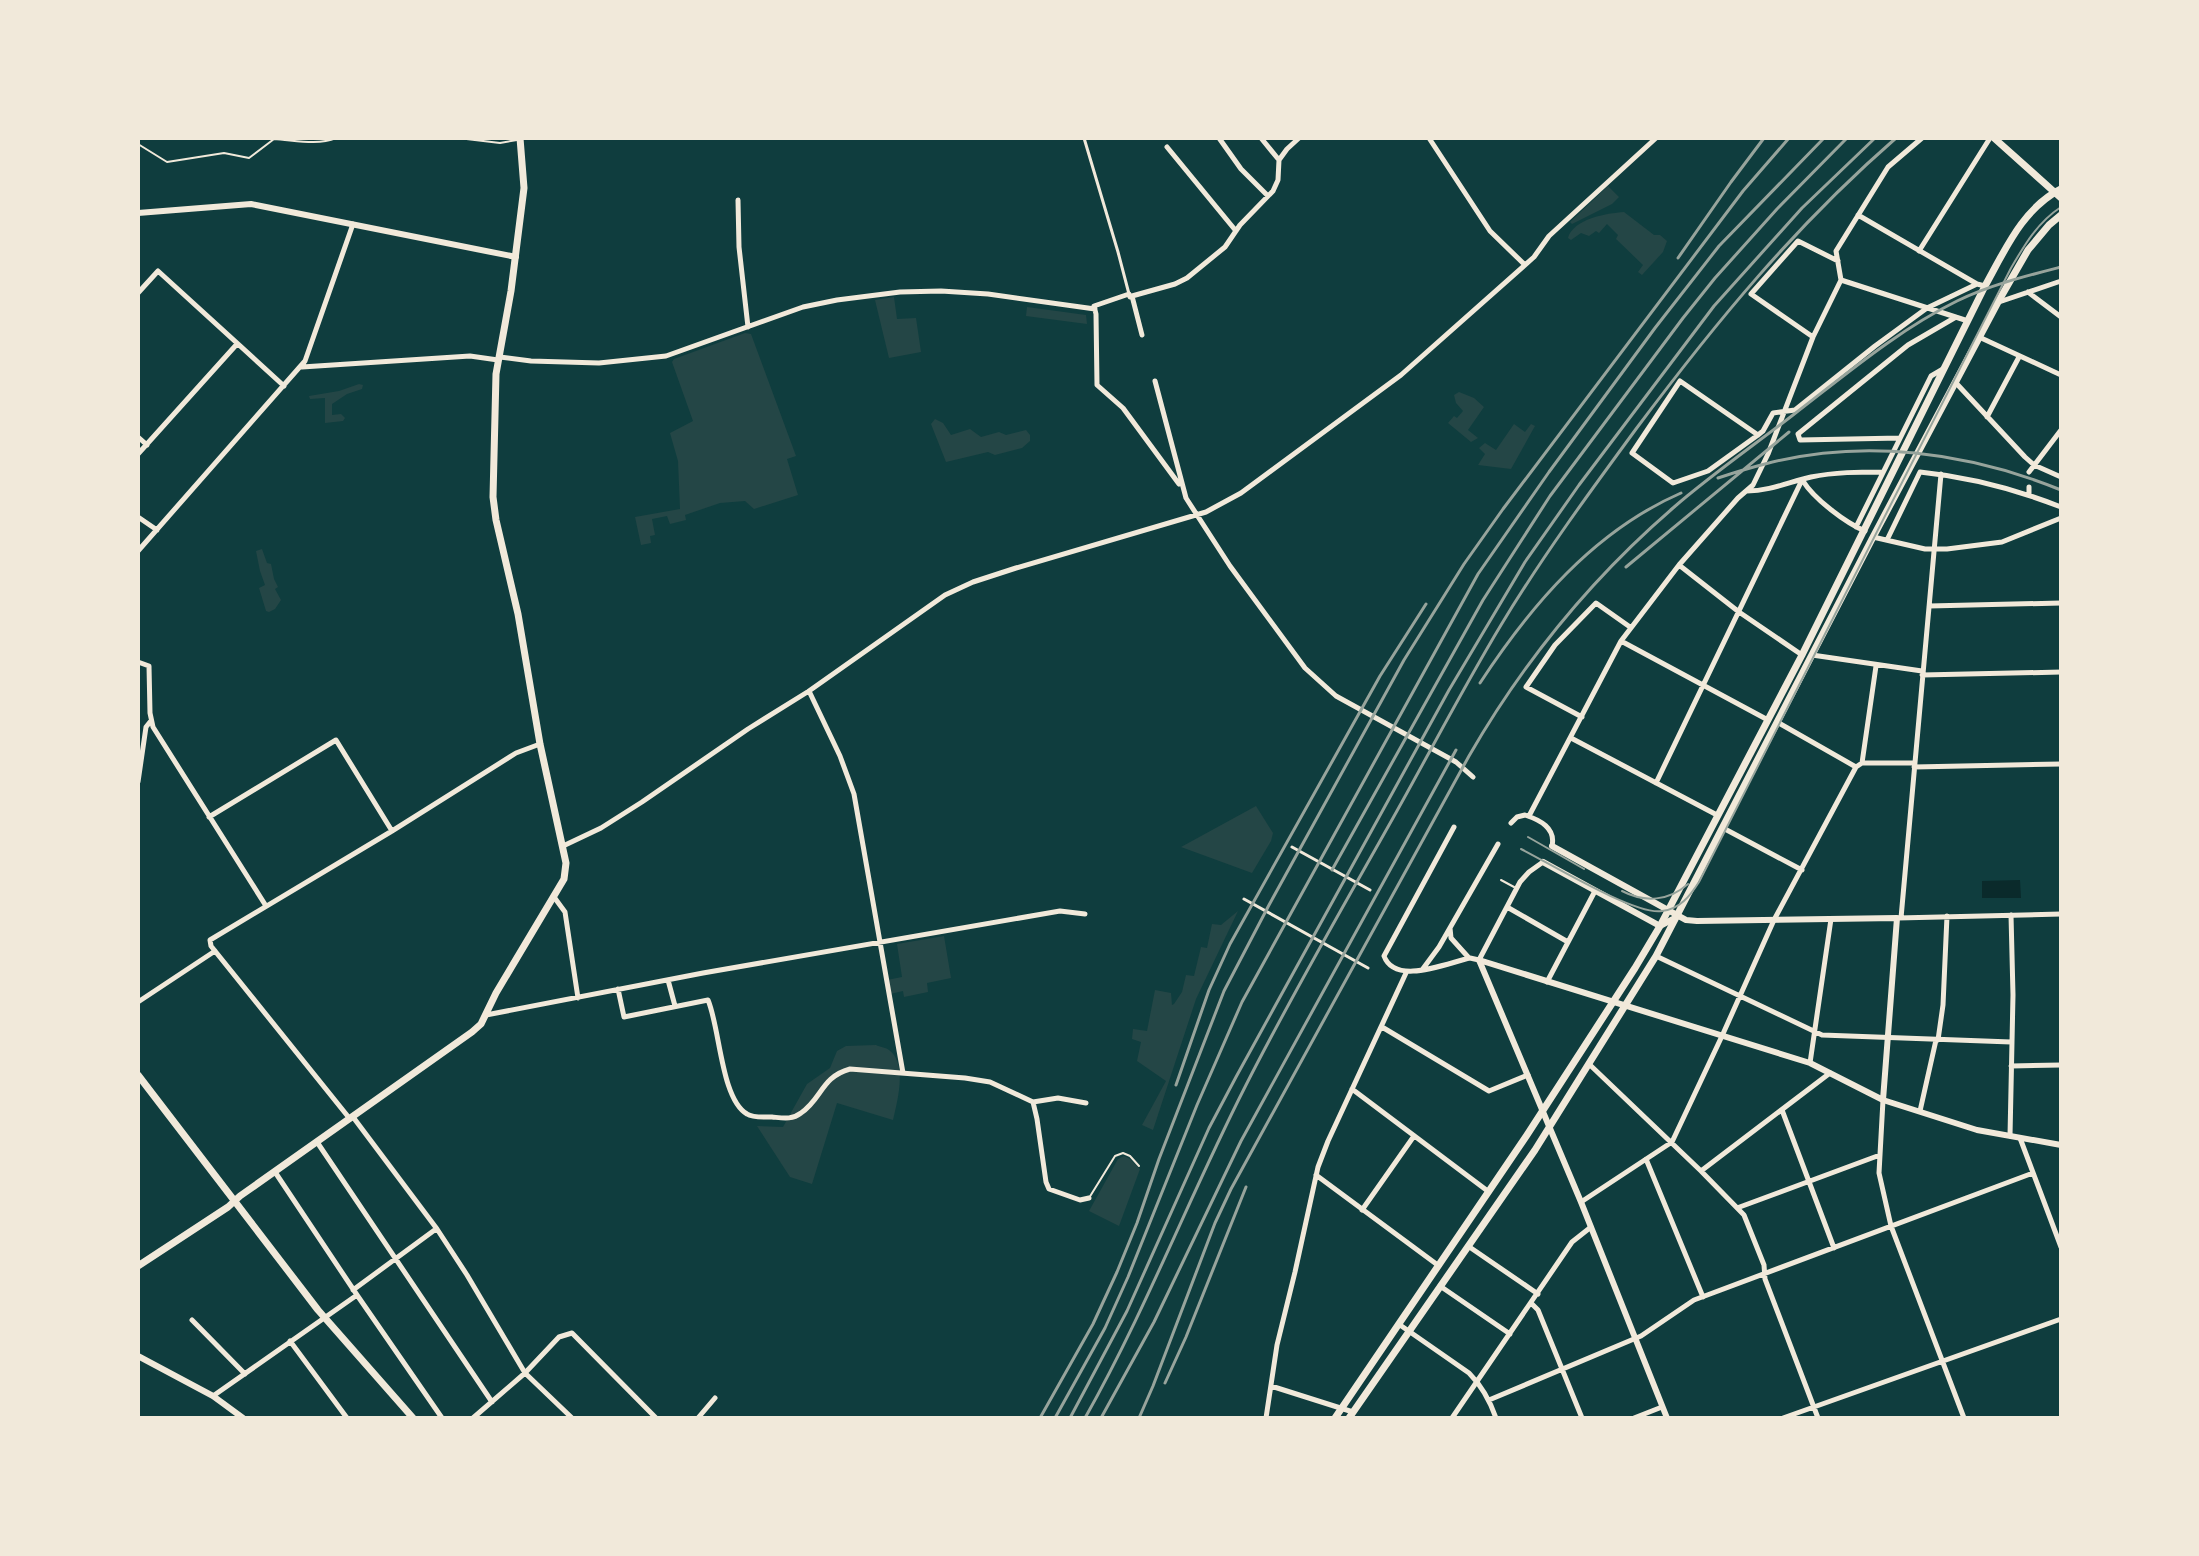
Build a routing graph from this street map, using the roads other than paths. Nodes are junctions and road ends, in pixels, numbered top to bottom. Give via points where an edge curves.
1 (336, 138) edge
2 (388, 138) edge
3 (399, 138) edge
4 (458, 138) edge
5 (1084, 138) edge
6 (1219, 138) edge
7 (1261, 138) edge
8 (1299, 138) edge
9 (1429, 138) edge
10 (1656, 138) edge
11 (1922, 138) edge
12 (1992, 138) edge
13 (520, 139) edge
14 (138, 144) edge
15 (1167, 147) dead end
16 (1279, 160) junction
17 (2059, 193) edge
18 (1268, 196) junction
19 (738, 200) dead end
20 (138, 213) edge
21 (1858, 215) junction
22 (2061, 215) edge
23 (353, 224) junction
24 (1236, 231) junction
25 (1919, 251) junction
26 (516, 257) junction
27 (1838, 261) junction
28 (1525, 265) junction
29 (1841, 280) junction
30 (2061, 281) edge
31 (1981, 285) junction
32 (2027, 291) junction
33 (138, 293) edge
34 (1130, 296) junction
35 (1998, 302) junction
36 (1094, 307) junction
37 (1927, 308) junction
38 (1956, 317) junction
39 (2061, 317) edge
40 (1968, 321) junction
41 (748, 327) junction
42 (1142, 335) dead end
43 (1813, 337) junction
44 (1979, 337) junction
45 (237, 344) junction
46 (2019, 357) junction
47 (498, 358) junction
48 (301, 367) junction
49 (1945, 368) junction
50 (2061, 375) edge
51 (1155, 381) dead end
52 (1956, 383) junction
53 (284, 386) junction
54 (1784, 411) junction
55 (1987, 417) junction
56 (2061, 430) edge
57 (1758, 435) junction
58 (138, 437) edge
59 (1900, 438) junction
60 (147, 445) junction
61 (138, 454) edge
62 (2034, 465) junction
63 (1883, 472) junction
64 (2029, 472) dead end
65 (1941, 474) junction
66 (2061, 477) edge
67 (1802, 480) junction
68 (2029, 487) dead end
69 (1182, 488) junction
70 (1746, 491) junction
71 (2029, 495) junction
72 (2061, 507) edge
73 (1196, 515) junction
74 (138, 517) edge
75 (2061, 518) edge
76 (1856, 527) junction
77 (157, 530) junction
78 (1865, 531) junction
79 (1873, 537) junction
80 (1887, 540) junction
81 (1935, 549) junction
82 (138, 551) edge
83 (1679, 565) junction
84 (2061, 603) edge
85 (1929, 606) junction
86 (1739, 612) junction
87 (1630, 627) junction
88 (1621, 641) junction
89 (1802, 655) junction
90 (1812, 655) junction
91 (138, 662) edge
92 (1876, 666) junction
93 (2061, 672) edge
94 (1922, 673) junction
95 (1703, 686) junction
96 (809, 691) junction
97 (1582, 717) junction
98 (1768, 721) junction
99 (150, 722) junction
100 (1777, 722) junction
101 (1571, 738) junction
102 (540, 744) junction
103 (1862, 763) junction
104 (2061, 764) edge
105 (1914, 765) junction
106 (1856, 767) junction
107 (1473, 777) dead end
108 (138, 782) edge
109 (1656, 783) junction
110 (1717, 815) junction
111 (1529, 816) junction
112 (209, 817) junction
113 (1511, 823) dead end
114 (1454, 827) dead end
115 (1723, 828) junction
116 (392, 831) junction
117 (1498, 844) dead end
118 (1552, 846) joint
119 (562, 847) junction
120 (1292, 847) dead end
121 (1543, 862) joint
122 (1802, 870) junction
123 (1501, 880) dead end
124 (1517, 889) junction
125 (1370, 890) dead end
126 (1595, 891) junction
127 (554, 897) junction
128 (1244, 899) dead end
129 (266, 906) junction
130 (1507, 907) junction
131 (1667, 911) junction
132 (1085, 914) dead end
133 (2061, 914) edge
134 (2011, 915) junction
135 (1678, 916) junction
136 (1947, 916) junction
137 (1899, 918) junction
138 (1831, 919) junction
139 (1774, 920) junction
140 (1660, 926) junction
141 (1450, 928) junction
142 (880, 942) junction
143 (1568, 942) junction
144 (215, 951) junction
145 (1656, 956) junction
146 (1470, 958) junction
147 (1479, 960) junction
148 (1368, 968) dead end
149 (1422, 970) junction
150 (1406, 973) junction
151 (668, 980) junction
152 (1547, 982) junction
153 (618, 989) junction
154 (1740, 996) junction
155 (578, 998) junction
156 (138, 1002) edge
157 (1613, 1003) junction
158 (675, 1006) junction
159 (1624, 1006) junction
160 (486, 1015) junction
161 (1382, 1027) junction
162 (1814, 1031) junction
163 (1722, 1036) junction
164 (1888, 1039) junction
165 (1937, 1040) junction
166 (2011, 1042) junction
167 (1810, 1063) junction
168 (1588, 1064) junction
169 (2061, 1065) edge
170 (2011, 1066) junction
171 (1831, 1072) junction
172 (903, 1073) junction
173 (138, 1075) edge
174 (1528, 1075) junction
175 (1352, 1089) junction
176 (1883, 1100) junction
177 (1033, 1102) junction
178 (1086, 1103) dead end
179 (1782, 1110) junction
180 (1543, 1111) junction
181 (1920, 1111) junction
182 (352, 1118) junction
183 (1549, 1126) junction
184 (1414, 1136) junction
185 (2010, 1136) junction
186 (2020, 1138) junction
187 (317, 1142) junction
188 (1672, 1142) junction
189 (2061, 1145) edge
190 (1880, 1155) junction
191 (1646, 1159) junction
192 (1139, 1166) dead end
193 (1701, 1171) junction
194 (275, 1172) junction
195 (2033, 1173) junction
196 (1316, 1175) junction
197 (1809, 1181) junction
198 (1489, 1192) junction
199 (1089, 1198) joint
200 (234, 1201) junction
201 (1581, 1202) junction
202 (1737, 1208) junction
203 (1362, 1210) junction
204 (1891, 1226) junction
205 (1591, 1227) junction
206 (437, 1229) junction
207 (1468, 1246) junction
208 (2061, 1247) edge
209 (1834, 1248) junction
210 (396, 1258) junction
211 (138, 1265) edge
212 (1440, 1267) junction
213 (1765, 1274) junction
214 (1440, 1286) junction
215 (355, 1292) junction
216 (1538, 1294) junction
217 (1703, 1297) junction
218 (1532, 1304) junction
219 (324, 1317) junction
220 (2061, 1319) edge
221 (192, 1320) dead end
222 (1400, 1325) junction
223 (1409, 1331) junction
224 (1510, 1334) junction
225 (1635, 1339) junction
226 (290, 1341) junction
227 (138, 1356) edge
228 (1942, 1361) junction
229 (1562, 1370) junction
230 (525, 1373) junction
231 (245, 1374) junction
232 (1477, 1381) junction
233 (1271, 1386) junction
234 (213, 1396) junction
235 (715, 1398) dead end
236 (1489, 1400) junction
237 (492, 1402) junction
238 (1662, 1407) junction
239 (1814, 1407) junction
240 (1342, 1409) junction
241 (1351, 1415) edge
242 (243, 1418) edge
243 (347, 1418) edge
244 (413, 1418) edge
245 (442, 1418) edge
246 (473, 1418) edge
247 (572, 1418) edge
248 (656, 1418) edge
249 (698, 1418) edge
250 (1266, 1418) edge
251 (1335, 1418) edge
252 (1452, 1418) edge
253 (1496, 1418) edge
254 (1582, 1418) edge
255 (1634, 1418) edge
256 (1667, 1418) edge
257 (1783, 1418) edge
258 (1818, 1418) edge
259 (1964, 1418) edge

1 - 14 lane via 274,139 249,158 224,153 167,162
2 - 3 lane
4 - 13 lane via 500,143
5 - 34 street
6 - 18 street
7 - 16 street
8 - 16 street
9 - 28 street via 1490,231
10 - 28 street via 1549,236
11 - 21 street via 1888,167
12 - 17 main road
12 - 25 street
13 - 26 main road via 524,188
15 - 24 street
16 - 18 street via 1277,184
17 - 31 main road via 2036,205
18 - 24 street
19 - 41 street
20 - 23 street via 251,204
21 - 25 street
21 - 27 street via 1836,251
22 - 35 main road via 2028,250
23 - 26 street
23 - 48 street
24 - 34 street via 1187,278
25 - 31 street
26 - 47 main road
27 - 29 street
27 - 43 street via 1798,241 1751,294
28 - 73 street via 1401,375 1241,493
29 - 37 street
29 - 43 street
30 - 32 street
31 - 37 street
31 - 40 main road
32 - 35 street
32 - 39 street
33 - 45 street via 158,271
34 - 36 street
34 - 42 street
35 - 44 main road
36 - 41 street via 916,291 821,303
36 - 69 street via 1097,385 1123,408
37 - 38 street
37 - 54 street via 1795,410
38 - 40 street
38 - 59 street via 1908,345 1798,434 1800,440
40 - 49 main road
41 - 47 street via 666,356 599,363
43 - 54 street
44 - 46 street
44 - 52 main road
45 - 53 street
45 - 60 street
46 - 50 street
46 - 55 street
47 - 48 street
47 - 102 main road via 494,511
48 - 53 street
49 - 59 street via 1931,376
49 - 78 main road
51 - 69 street
52 - 55 street
52 - 79 main road
53 - 77 street
54 - 57 street via 1773,413
54 - 70 street
55 - 62 street
56 - 62 street
57 - 57 street via 1708,471 1673,483 1632,453 1680,381
58 - 60 street
59 - 63 street
60 - 61 street
62 - 64 street
62 - 66 street
63 - 67 street
63 - 76 street
65 - 71 street
65 - 80 street via 1920,472
65 - 81 street
67 - 70 street
67 - 76 street
67 - 86 street
68 - 71 street
69 - 73 street
70 - 83 street
71 - 72 street
73 - 96 street via 963,586
73 - 107 street via 1305,668 1330,693 1456,762
74 - 77 street
75 - 81 street via 2002,542
76 - 78 street
77 - 82 street
78 - 89 main road
79 - 80 street
79 - 90 main road
80 - 81 street
81 - 85 street
83 - 86 street
83 - 87 street
84 - 85 street
85 - 94 street
86 - 89 street
86 - 95 street
87 - 88 street
87 - 97 street via 1596,603 1555,645 1526,687
88 - 95 street
88 - 97 street
89 - 98 main road
90 - 92 street
90 - 100 main road
91 - 99 street via 149,666
92 - 94 street
92 - 103 street
93 - 94 street
94 - 105 street
95 - 98 street
95 - 109 street
96 - 119 street via 642,802
96 - 142 street via 854,794
97 - 101 street
98 - 110 main road
99 - 108 street
99 - 112 street
100 - 106 street
100 - 115 main road
101 - 109 street
101 - 111 street
102 - 116 street via 516,753
102 - 119 main road
103 - 105 street
103 - 106 street
104 - 105 street
105 - 137 street
106 - 122 street
109 - 110 street
110 - 131 main road
111 - 113 street via 1520,815
111 - 118 street via 1549,828
112 - 116 street via 336,740
112 - 129 street
114 - 150 street via 1384,956 1390,966
115 - 122 street
115 - 135 main road
116 - 129 street
117 - 141 street
118 - 131 street
119 - 127 main road via 565,872
120 - 125 street
121 - 124 street
121 - 126 street
122 - 139 street
123 - 124 lane
124 - 130 street
126 - 140 street
126 - 143 street
127 - 155 street via 565,912
127 - 160 main road
128 - 148 street
129 - 144 street via 212,938
130 - 143 street
130 - 147 street
131 - 135 street
131 - 140 main road
132 - 142 street via 1060,911
133 - 134 street
134 - 136 street
134 - 166 street
135 - 139 street via 1697,921
135 - 140 street
135 - 145 main road
136 - 137 street
136 - 165 street
137 - 138 street
137 - 164 street
138 - 139 street
138 - 162 street
139 - 154 street
140 - 157 main road
141 - 146 street via 1451,938
141 - 149 street
142 - 151 street
142 - 172 street
143 - 152 street
144 - 156 street
144 - 182 street
145 - 154 street
145 - 159 main road
146 - 147 street
146 - 149 street
147 - 152 street
147 - 174 street
149 - 150 street
150 - 161 street
151 - 153 street
151 - 158 street
152 - 157 street
153 - 155 street
153 - 158 street via 624,1017
154 - 162 street
154 - 163 street
155 - 160 street
157 - 159 street
157 - 180 main road
158 - 172 street via 709,1001 732,1097 747,1114 793,1118 824,1085 850,1069
159 - 163 street
159 - 168 main road
160 - 182 main road via 472,1032
161 - 174 street via 1489,1091
161 - 175 street
162 - 164 street
162 - 167 street
163 - 167 street
163 - 188 street
164 - 165 street
164 - 176 street
165 - 166 street
165 - 181 street
166 - 170 street
167 - 171 street
168 - 183 main road
168 - 188 street
169 - 170 street
170 - 185 street
171 - 176 street
171 - 179 street
172 - 177 street via 990,1082
173 - 200 main road
174 - 180 street
175 - 184 street
175 - 196 street
176 - 181 street
176 - 190 street
177 - 178 street via 1058,1098
177 - 199 street via 1049,1189
179 - 193 street
179 - 197 street
180 - 183 street
180 - 198 main road
181 - 185 street
182 - 187 main road
182 - 206 street
183 - 201 street
183 - 207 main road
184 - 198 street
184 - 203 street
185 - 186 street
186 - 189 street
186 - 195 street
187 - 194 main road
187 - 210 street
188 - 191 street
188 - 193 street
190 - 197 street
190 - 204 street
191 - 201 street
191 - 217 street
192 - 199 lane via 1123,1153 1115,1156
193 - 202 street
194 - 200 main road
194 - 215 street
195 - 204 street
195 - 208 street
196 - 203 street
196 - 233 street
197 - 202 street
197 - 209 street
198 - 212 main road
200 - 211 main road
200 - 219 main road
201 - 205 street
202 - 213 street
203 - 212 street
204 - 209 street
204 - 228 street
205 - 216 street via 1572,1242
205 - 225 street
206 - 210 street
206 - 230 street
207 - 214 main road
207 - 216 street
209 - 213 street
210 - 215 street
210 - 237 street
212 - 222 main road
213 - 217 street
213 - 239 street
214 - 223 main road
214 - 224 street
215 - 219 street
215 - 245 street
216 - 218 street
217 - 225 street
218 - 224 street
218 - 229 street
219 - 226 street
219 - 244 main road
220 - 228 street
221 - 231 street
222 - 223 street
222 - 240 main road
223 - 232 street
223 - 241 main road
224 - 232 street
225 - 229 street
225 - 238 street
226 - 231 street
226 - 243 street
227 - 234 street
228 - 239 street
228 - 259 street
229 - 236 street
229 - 254 street
230 - 237 street
230 - 247 street
230 - 248 street via 559,1337 572,1333
231 - 234 street
232 - 236 street
232 - 252 street
233 - 240 street
233 - 250 street
234 - 242 street
235 - 249 street
236 - 253 street
237 - 246 street
238 - 255 street
238 - 256 street
239 - 257 street
239 - 258 street
240 - 241 street
240 - 251 main road

